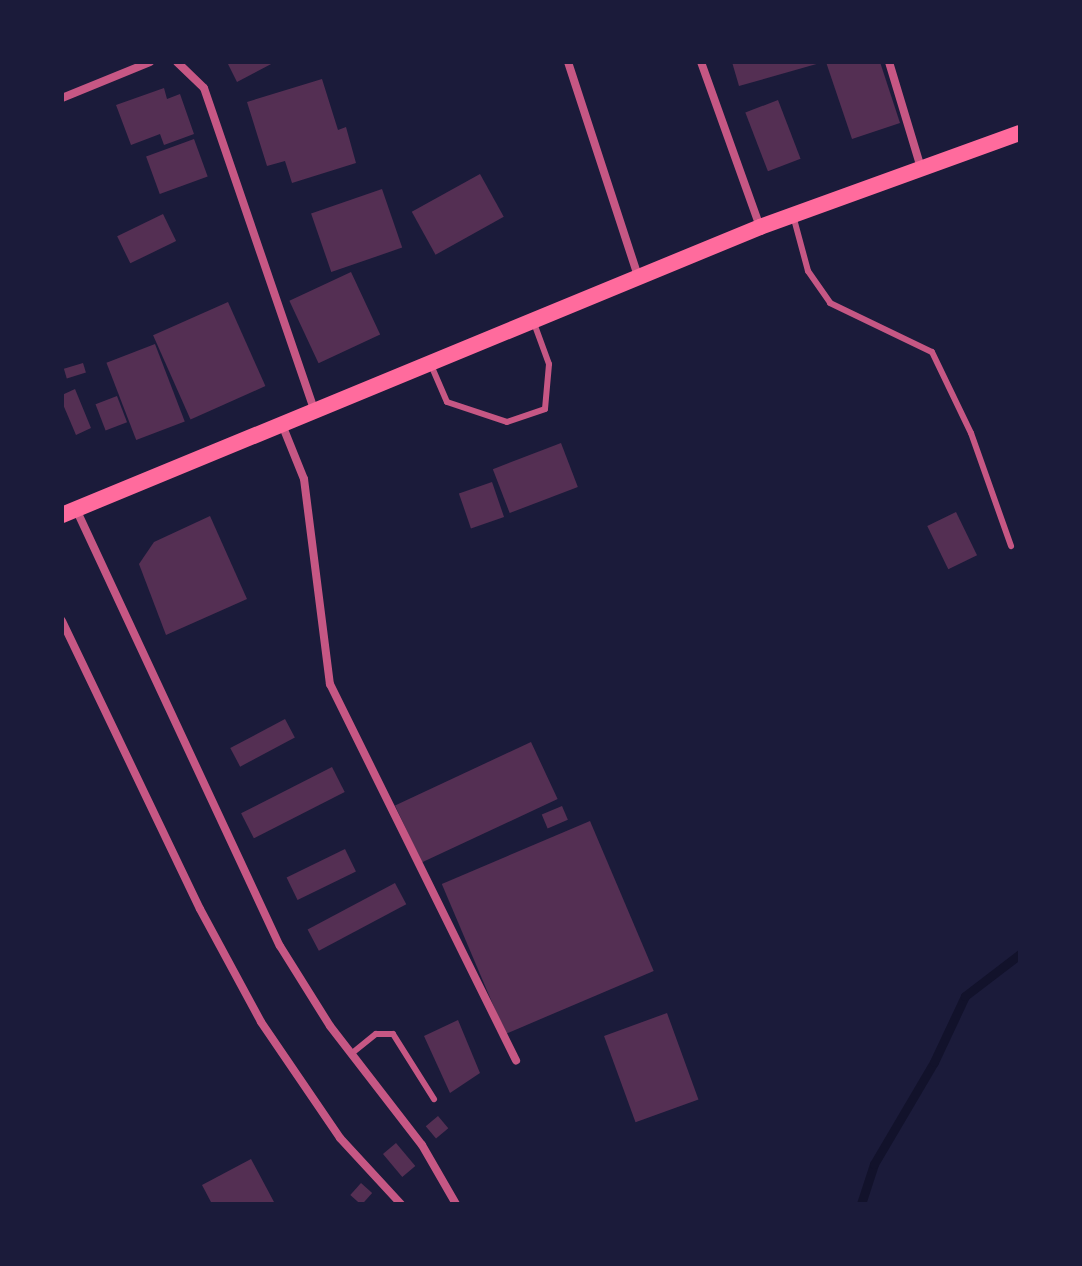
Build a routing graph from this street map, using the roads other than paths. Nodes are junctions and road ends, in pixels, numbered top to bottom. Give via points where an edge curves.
1 (150, 62) edge
2 (177, 62) edge
3 (568, 62) edge
4 (701, 62) edge
5 (889, 62) edge
6 (62, 98) edge
7 (1020, 133) edge
8 (921, 168) junction
9 (793, 214) junction
10 (760, 227) junction
11 (638, 276) junction
12 (533, 321) junction
13 (431, 365) junction
14 (316, 413) junction
15 (283, 427) junction
16 (69, 512) edge
17 (1011, 546) dead end
18 (62, 621) edge
19 (351, 1054) junction
20 (516, 1061) dead end
21 (434, 1099) dead end
22 (401, 1204) edge
23 (456, 1204) edge

1 - 6 street
2 - 14 street via 204,88
3 - 11 street
4 - 10 street
5 - 8 street
7 - 8 main road
8 - 9 main road
9 - 10 main road
9 - 17 lane via 808,271 830,303 932,352 971,433
10 - 11 main road
11 - 12 main road
12 - 13 main road
12 - 13 lane via 549,364 545,409 507,422 447,402
13 - 14 main road
14 - 15 main road
15 - 16 main road
15 - 20 street via 304,479 330,684
16 - 19 street via 280,946
18 - 22 street via 200,909 261,1022 340,1138
19 - 21 lane via 376,1034 393,1034
19 - 23 street via 422,1145

